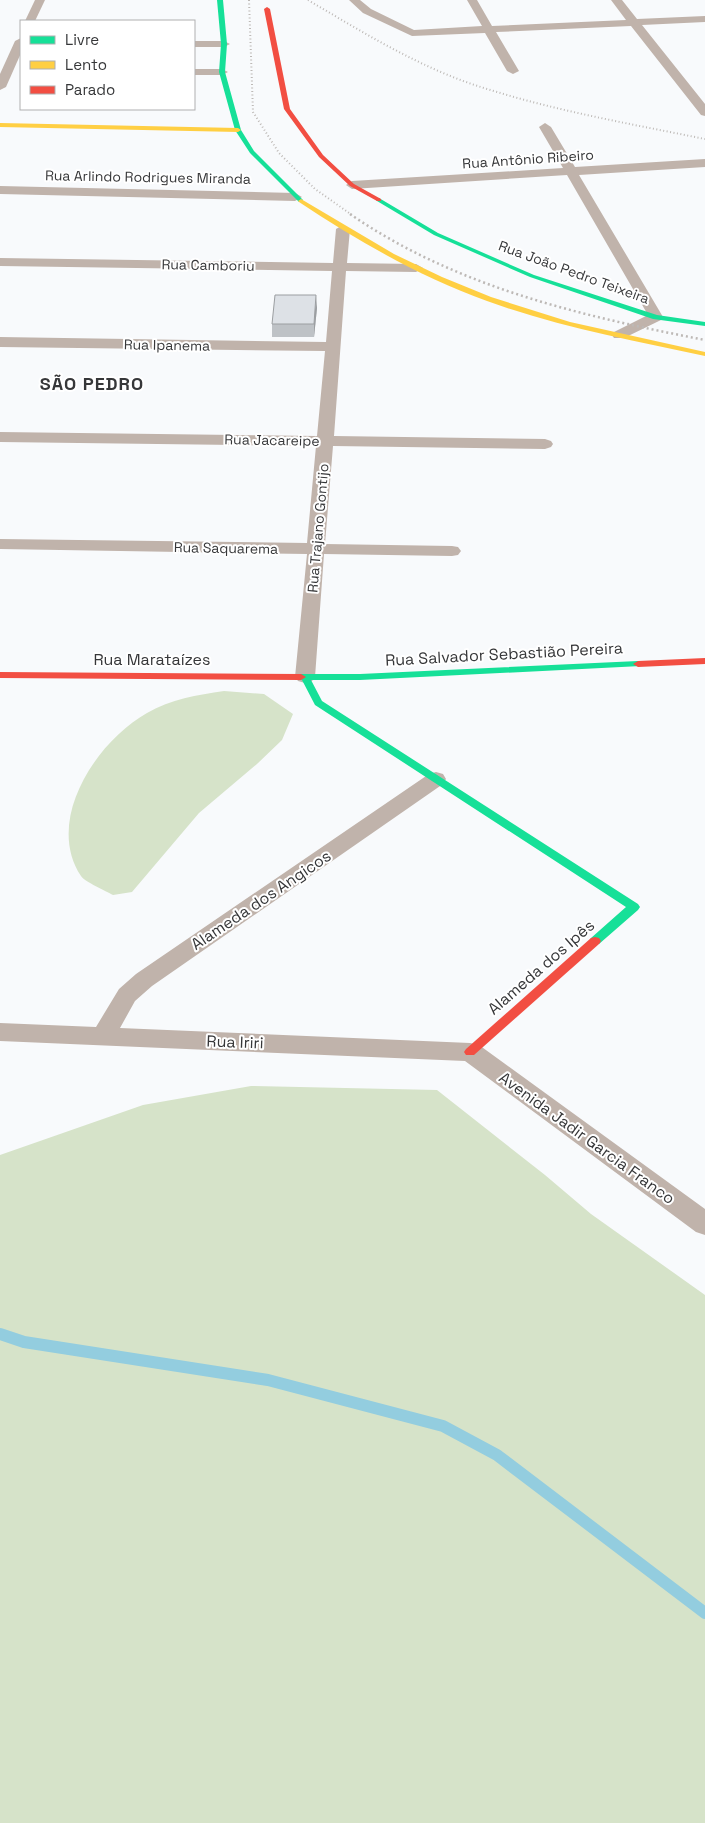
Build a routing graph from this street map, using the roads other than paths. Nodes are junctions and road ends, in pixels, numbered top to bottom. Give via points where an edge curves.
1 (40, 0) edge
2 (220, 0) edge
3 (354, 0) edge
4 (472, 0) edge
5 (616, 0) edge
6 (267, 9) dead end
7 (705, 19) edge
8 (30, 20) edge
9 (633, 22) junction
10 (489, 29) junction
11 (20, 44) edge
12 (195, 44) edge
13 (224, 44) junction
14 (0, 58) edge
15 (14, 58) junction
16 (8, 70) junction
17 (20, 70) edge
18 (513, 71) dead end
19 (195, 72) edge
20 (222, 72) junction
21 (0, 87) edge
22 (705, 112) edge
23 (0, 125) edge
24 (545, 127) dead end
25 (238, 130) junction
26 (705, 163) edge
27 (571, 172) junction
28 (352, 185) junction
29 (0, 190) edge
30 (295, 197) junction
31 (343, 229) junction
32 (0, 262) edge
33 (340, 267) junction
34 (416, 268) junction
35 (656, 317) junction
36 (705, 324) edge
37 (619, 335) junction
38 (0, 342) edge
39 (334, 347) junction
40 (705, 354) edge
41 (0, 436) edge
42 (326, 441) junction
43 (545, 444) dead end
44 (0, 544) edge
45 (317, 549) junction
46 (452, 551) dead end
47 (705, 662) edge
48 (0, 675) edge
49 (305, 677) junction
50 (436, 779) junction
51 (0, 1032) edge
52 (102, 1036) junction
53 (470, 1052) junction
54 (704, 1222) edge

1 - 8 street
2 - 13 street
3 - 10 street via 367,11 412,33
4 - 10 street
5 - 9 street
6 - 28 street, Rua João Pedro Teixeira via 287,109 321,156
7 - 9 street
9 - 10 street
9 - 22 street
10 - 18 street
11 - 15 street
12 - 13 street
13 - 20 street
14 - 15 street
15 - 16 street
16 - 17 street
16 - 21 street
19 - 20 street
20 - 25 street
23 - 25 street
24 - 27 street
25 - 30 street via 252,152
26 - 27 street, Rua Antônio Ribeiro
27 - 28 street, Rua Antônio Ribeiro
27 - 35 street
28 - 35 street, Rua João Pedro Teixeira via 436,234 532,276
29 - 30 street, Rua Arlindo Rodrigues Miranda
30 - 31 street
31 - 33 street, Rua Trajano Gontijo
31 - 34 street
32 - 33 street, Rua Camboriu
33 - 34 street, Rua Camboriu
33 - 39 street, Rua Trajano Gontijo
34 - 37 street via 489,300
35 - 36 street, Rua João Pedro Teixeira
35 - 37 street
37 - 40 street
38 - 39 street, Rua Ipanema
39 - 42 street, Rua Trajano Gontijo
41 - 42 street, Rua Jacareipe
42 - 43 street, Rua Jacareipe
42 - 45 street, Rua Trajano Gontijo
44 - 45 street, Rua Saquarema
45 - 46 street, Rua Saquarema
45 - 49 street, Rua Trajano Gontijo
47 - 49 street, Rua Salvador Sebastião Pereira
48 - 49 street, Rua Marataízes
49 - 50 street via 318,703
50 - 52 street, Alameda dos Angicos via 144,980 127,995
50 - 53 street, Alameda dos Ipês via 634,907
51 - 52 street, Rua Iriri
52 - 53 street, Rua Iriri
53 - 54 street, Avenida Jadir Garcia Franco

